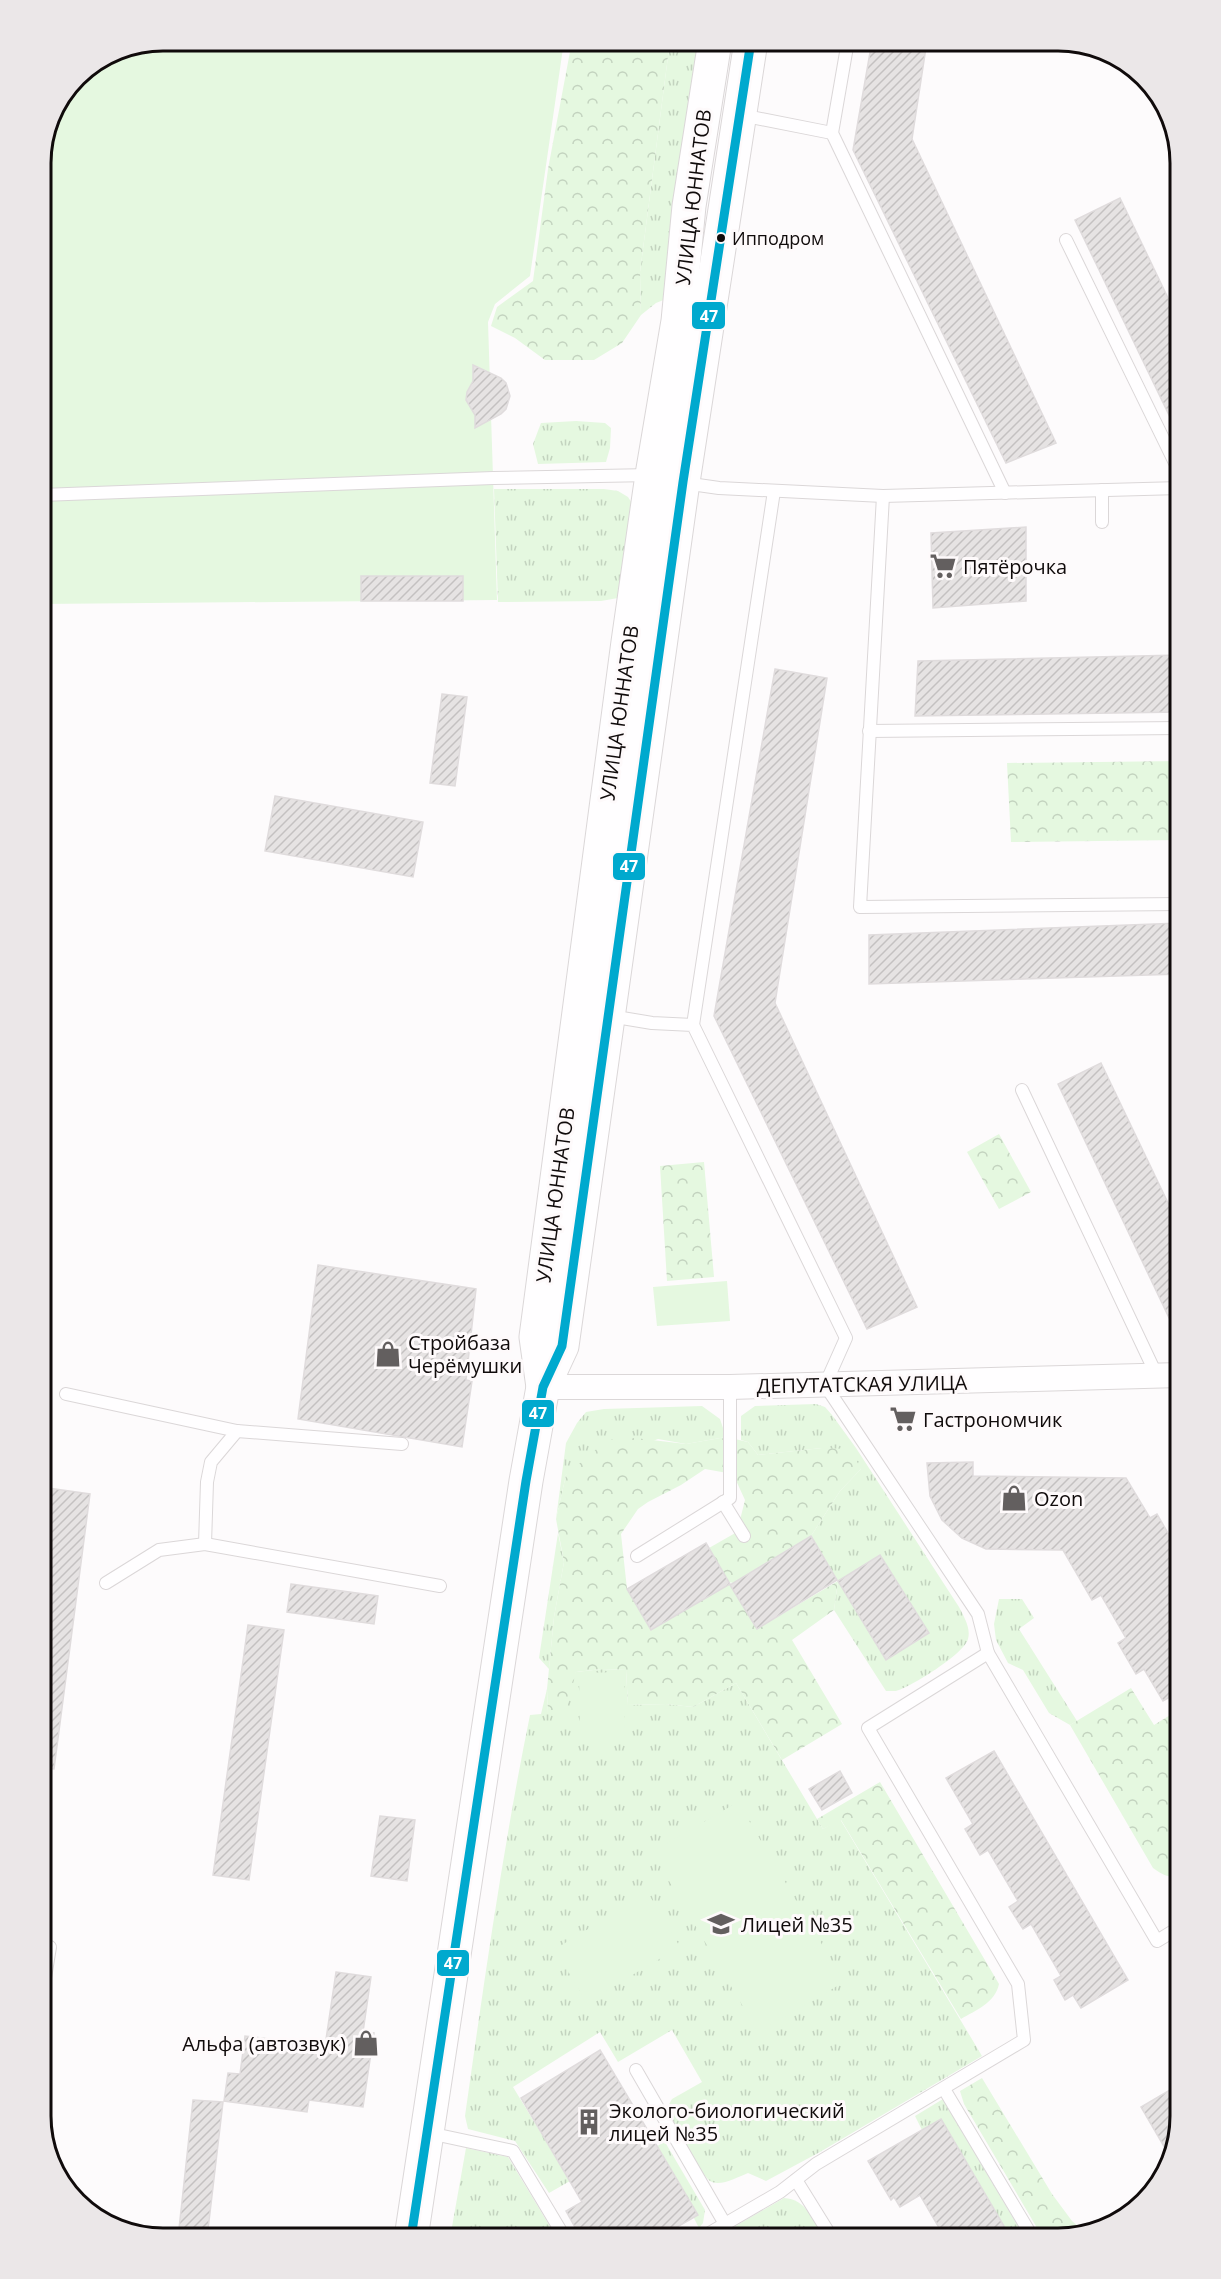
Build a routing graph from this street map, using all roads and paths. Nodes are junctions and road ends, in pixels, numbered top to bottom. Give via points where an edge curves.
1 (713, 51) edge
2 (749, 51) edge
3 (846, 51) edge
4 (739, 115) junction
5 (832, 133) junction
6 (1066, 240) dead end
7 (1170, 453) edge
8 (668, 479) junction
9 (1170, 488) edge
10 (1102, 490) junction
11 (774, 491) junction
12 (1005, 493) junction
13 (51, 495) edge
14 (883, 496) junction
15 (1102, 522) dead end
16 (1170, 728) edge
17 (869, 731) junction
18 (1170, 904) edge
19 (594, 1013) junction
20 (693, 1025) junction
21 (1022, 1090) dead end
22 (1169, 1375) edge
23 (825, 1385) junction
24 (543, 1387) junction
25 (730, 1387) junction
26 (66, 1394) dead end
27 (237, 1431) junction
28 (402, 1444) dead end
29 (723, 1502) junction
30 (744, 1536) dead end
31 (205, 1544) junction
32 (637, 1556) dead end
33 (106, 1583) dead end
34 (440, 1586) dead end
35 (988, 1653) junction
36 (1170, 1933) edge
37 (636, 2070) dead end
38 (944, 2089) junction
39 (428, 2133) junction
40 (796, 2180) junction
41 (725, 2224) junction
42 (413, 2228) edge
43 (560, 2228) edge
44 (718, 2228) edge
45 (826, 2228) edge
46 (1027, 2228) edge

1 - 8 main road, УЛИЦА ЮННАТОВ via 689,206
2 - 4 main road, УЛИЦА ЮННАТОВ
3 - 5 lane
4 - 5 lane
4 - 8 main road, УЛИЦА ЮННАТОВ
5 - 12 lane
6 - 7 lane
8 - 11 lane via 719,488
8 - 13 lane via 493,478
8 - 19 main road, УЛИЦА ЮННАТОВ
9 - 10 lane
10 - 12 lane
10 - 15 lane
11 - 14 lane
11 - 20 lane
12 - 14 lane
14 - 17 lane
16 - 17 lane
17 - 18 lane via 860,907
19 - 20 lane
19 - 24 main road, УЛИЦА ЮННАТОВ via 561,1346
20 - 23 lane via 846,1338
21 - 22 lane
22 - 23 street, ДЕПУТАТСКАЯ УЛИЦА
23 - 25 street, ДЕПУТАТСКАЯ УЛИЦА
23 - 35 lane via 978,1614
24 - 25 street, ДЕПУТАТСКАЯ УЛИЦА
24 - 39 main road, УЛИЦА ЮННАТОВ via 507,1600
25 - 29 lane via 730,1498
26 - 27 lane
27 - 28 lane
27 - 31 lane via 211,1462
29 - 30 lane
29 - 32 lane
31 - 33 lane via 159,1550
31 - 34 lane
35 - 36 lane via 1157,1941
35 - 38 lane via 868,1728 1018,1984 1024,2040
37 - 41 lane
38 - 40 lane via 816,2164
38 - 46 lane
39 - 42 main road, УЛИЦА ЮННАТОВ
39 - 43 lane via 513,2151
40 - 41 lane
40 - 45 lane
41 - 44 lane

